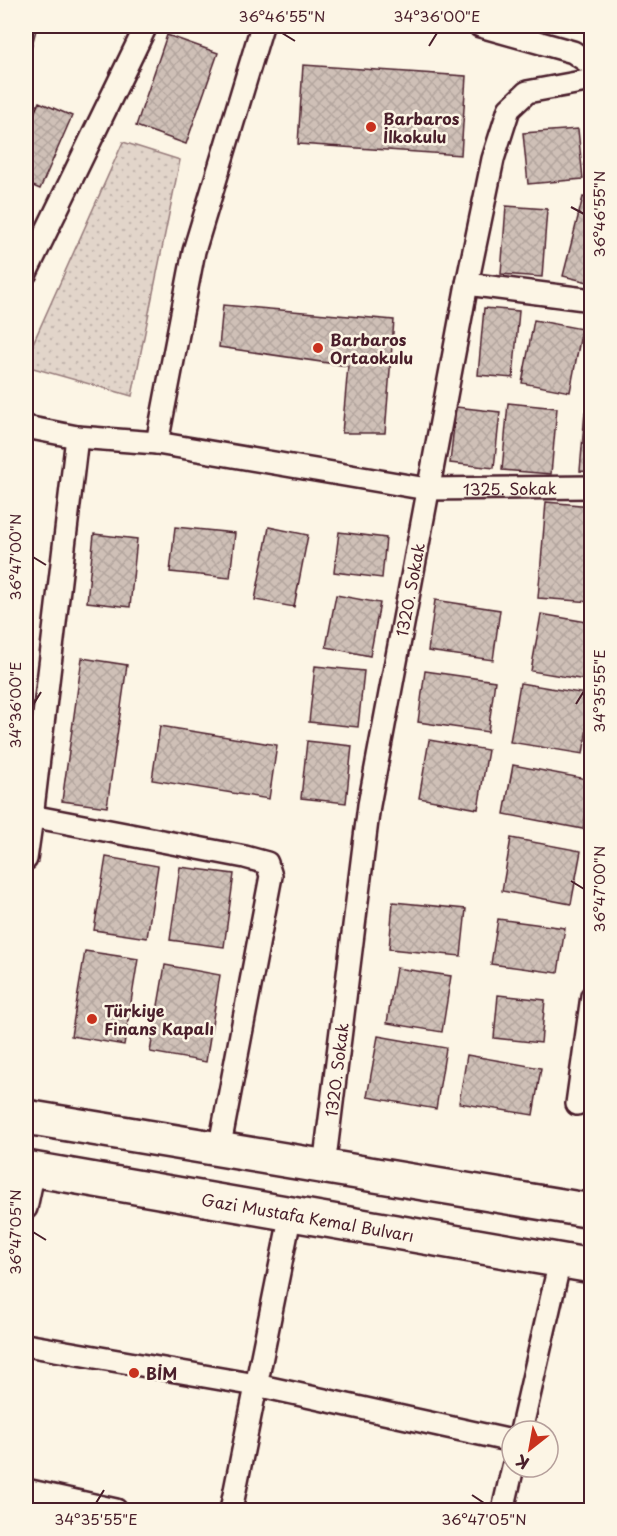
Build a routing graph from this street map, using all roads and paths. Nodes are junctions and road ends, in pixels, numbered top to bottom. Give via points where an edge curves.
1 (146, 26) edge
2 (262, 26) edge
3 (480, 26) edge
4 (591, 65) edge
5 (591, 80) edge
6 (26, 273) edge
7 (467, 284) junction
8 (591, 300) edge
9 (26, 427) edge
10 (77, 437) junction
11 (157, 443) junction
12 (591, 487) edge
13 (427, 489) junction
14 (29, 816) edge
15 (26, 859) edge
16 (591, 996) edge
17 (577, 1104) dead end
18 (26, 1117) edge
19 (219, 1149) junction
20 (324, 1167) junction
21 (30, 1169) edge
22 (26, 1208) edge
23 (591, 1211) edge
24 (291, 1213) junction
25 (576, 1264) edge
26 (26, 1345) edge
27 (256, 1385) junction
28 (525, 1419) edge
29 (500, 1438) edge
30 (510, 1479) edge
31 (26, 1490) edge
32 (116, 1510) edge
33 (231, 1510) edge
34 (503, 1510) edge

1 - 6 street
2 - 11 street via 194,251
3 - 4 street via 573,52
5 - 7 street, 1320. Sokak via 527,92 508,110
7 - 8 street
7 - 13 street, 1320. Sokak
9 - 10 street, 1325. Sokak
10 - 11 street, 1325. Sokak
10 - 14 street
11 - 13 street, 1325. Sokak
12 - 13 street, 1325. Sokak
13 - 20 street, 1320. Sokak via 369,805
14 - 15 street
14 - 19 street via 267,863 271,876
16 - 17 street
18 - 19 highway
19 - 20 highway
20 - 23 highway
21 - 22 street
21 - 24 highway, Gazi Mustafa Kemal Bulvarı
24 - 25 highway, Gazi Mustafa Kemal Bulvarı
24 - 27 street
25 - 28 street
26 - 27 street
27 - 29 street
27 - 33 street
30 - 34 street
31 - 32 street

